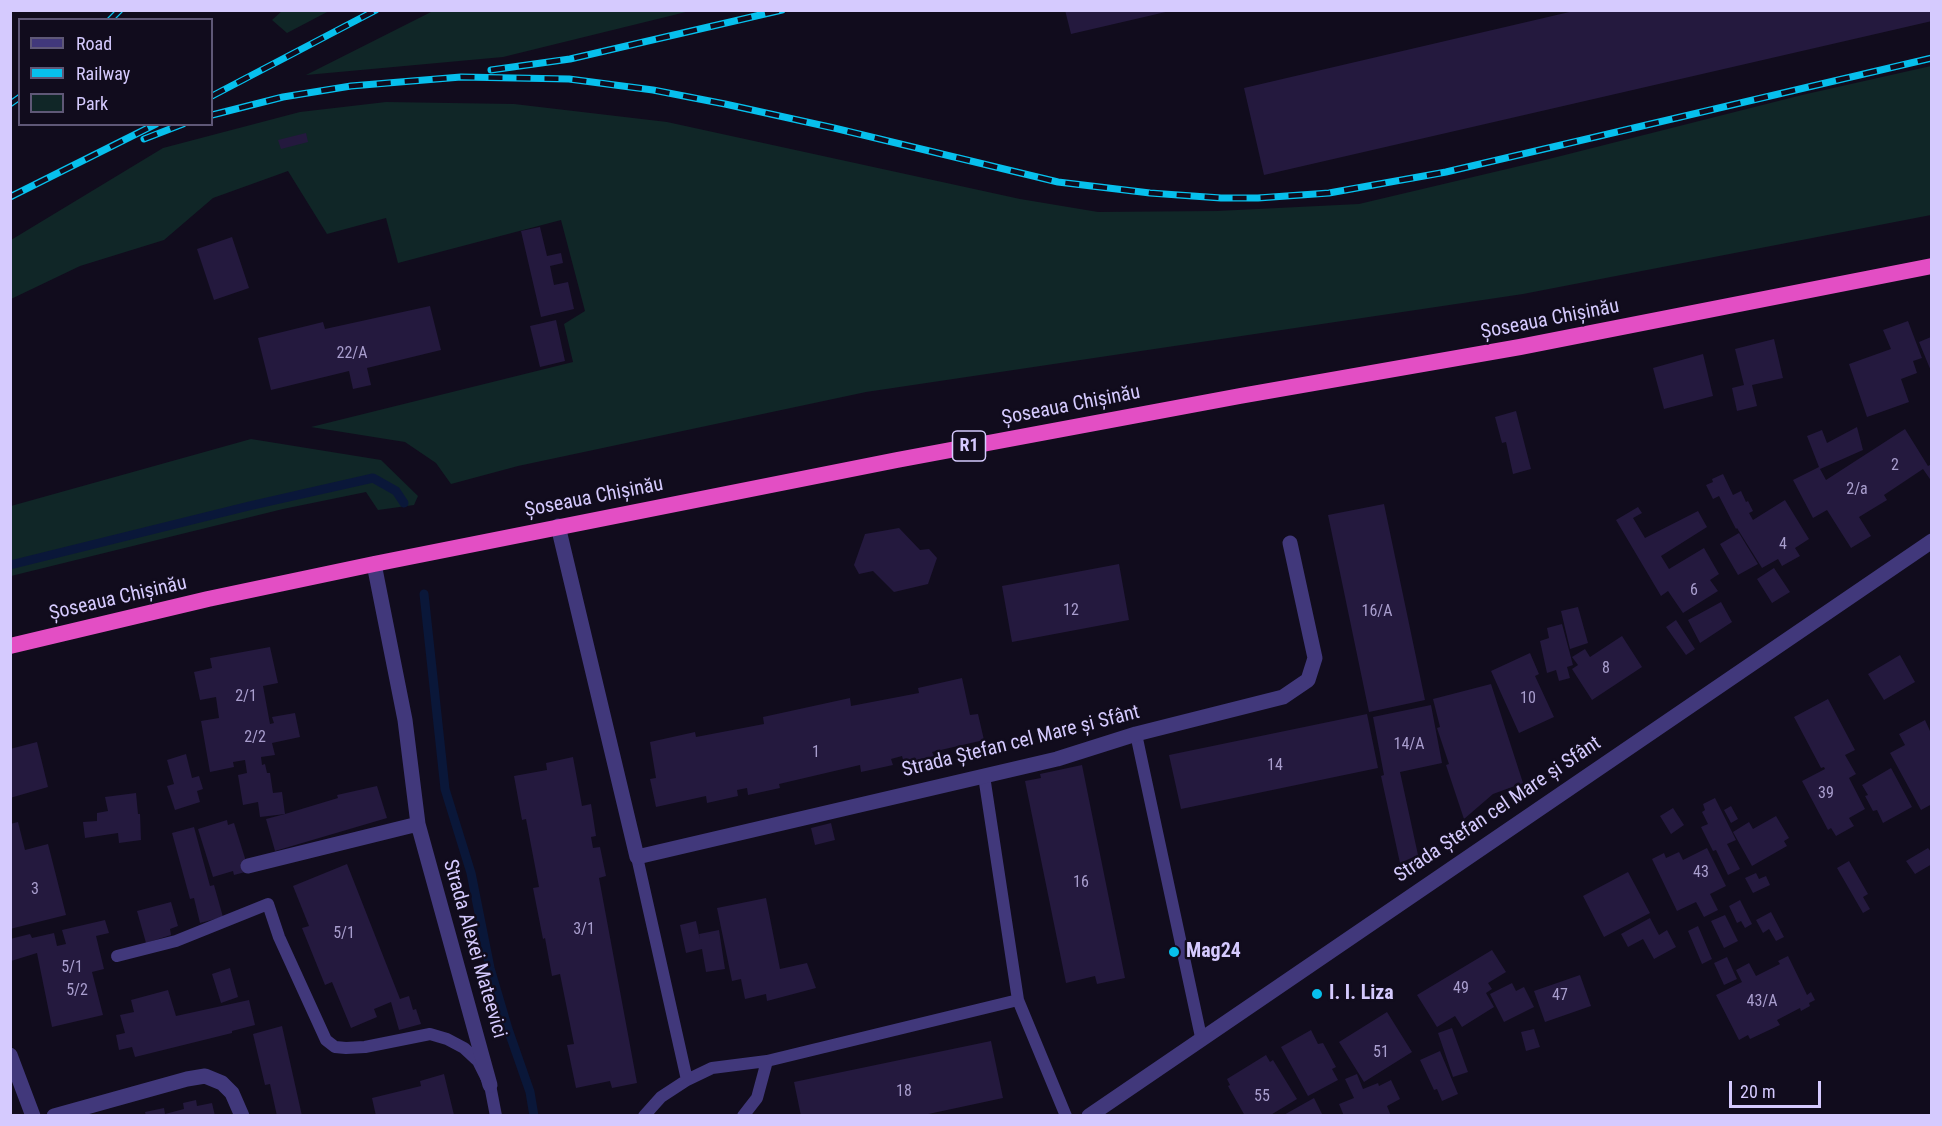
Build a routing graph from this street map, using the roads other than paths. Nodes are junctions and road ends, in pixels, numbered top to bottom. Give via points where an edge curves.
1 (1932, 266) edge
2 (558, 526) junction
3 (1932, 541) edge
4 (1290, 543) dead end
5 (374, 564) junction
6 (10, 646) edge
7 (1136, 734) junction
8 (984, 776) junction
9 (417, 824) junction
10 (637, 857) junction
11 (248, 866) dead end
12 (117, 956) dead end
13 (1018, 1000) junction
14 (1201, 1037) junction
15 (10, 1055) edge
16 (767, 1061) junction
17 (687, 1080) junction
18 (490, 1085) junction
19 (33, 1116) edge
20 (54, 1116) edge
21 (242, 1116) edge
22 (496, 1116) edge
23 (644, 1116) edge
24 (743, 1116) edge
25 (1066, 1116) edge
26 (1089, 1116) edge

1 - 2 highway, Șoseaua Chișinău / R1
2 - 5 highway, Șoseaua Chișinău / R1
2 - 10 street
3 - 14 street, Strada Ștefan cel Mare și Sfânt
4 - 7 street, Strada Ștefan cel Mare și Sfânt via 1315,658 1308,680 1283,697
5 - 6 highway, Șoseaua Chișinău / R1
5 - 9 street, Strada Alexei Mateevici via 405,720
7 - 8 street, Strada Ștefan cel Mare și Sfânt via 1057,759
7 - 14 lane
8 - 10 street, Strada Ștefan cel Mare și Sfânt
8 - 13 lane
9 - 11 street
9 - 18 street, Strada Alexei Mateevici
10 - 17 lane
12 - 18 lane via 176,941 268,904 326,1040 335,1047 364,1047 430,1034 464,1048 478,1061
13 - 16 lane
13 - 25 lane
14 - 26 street, Strada Ștefan cel Mare și Sfânt
15 - 19 street
16 - 17 lane via 712,1068
16 - 24 lane via 757,1098
17 - 23 lane via 661,1097
18 - 22 lane
20 - 21 street via 205,1076 232,1092

